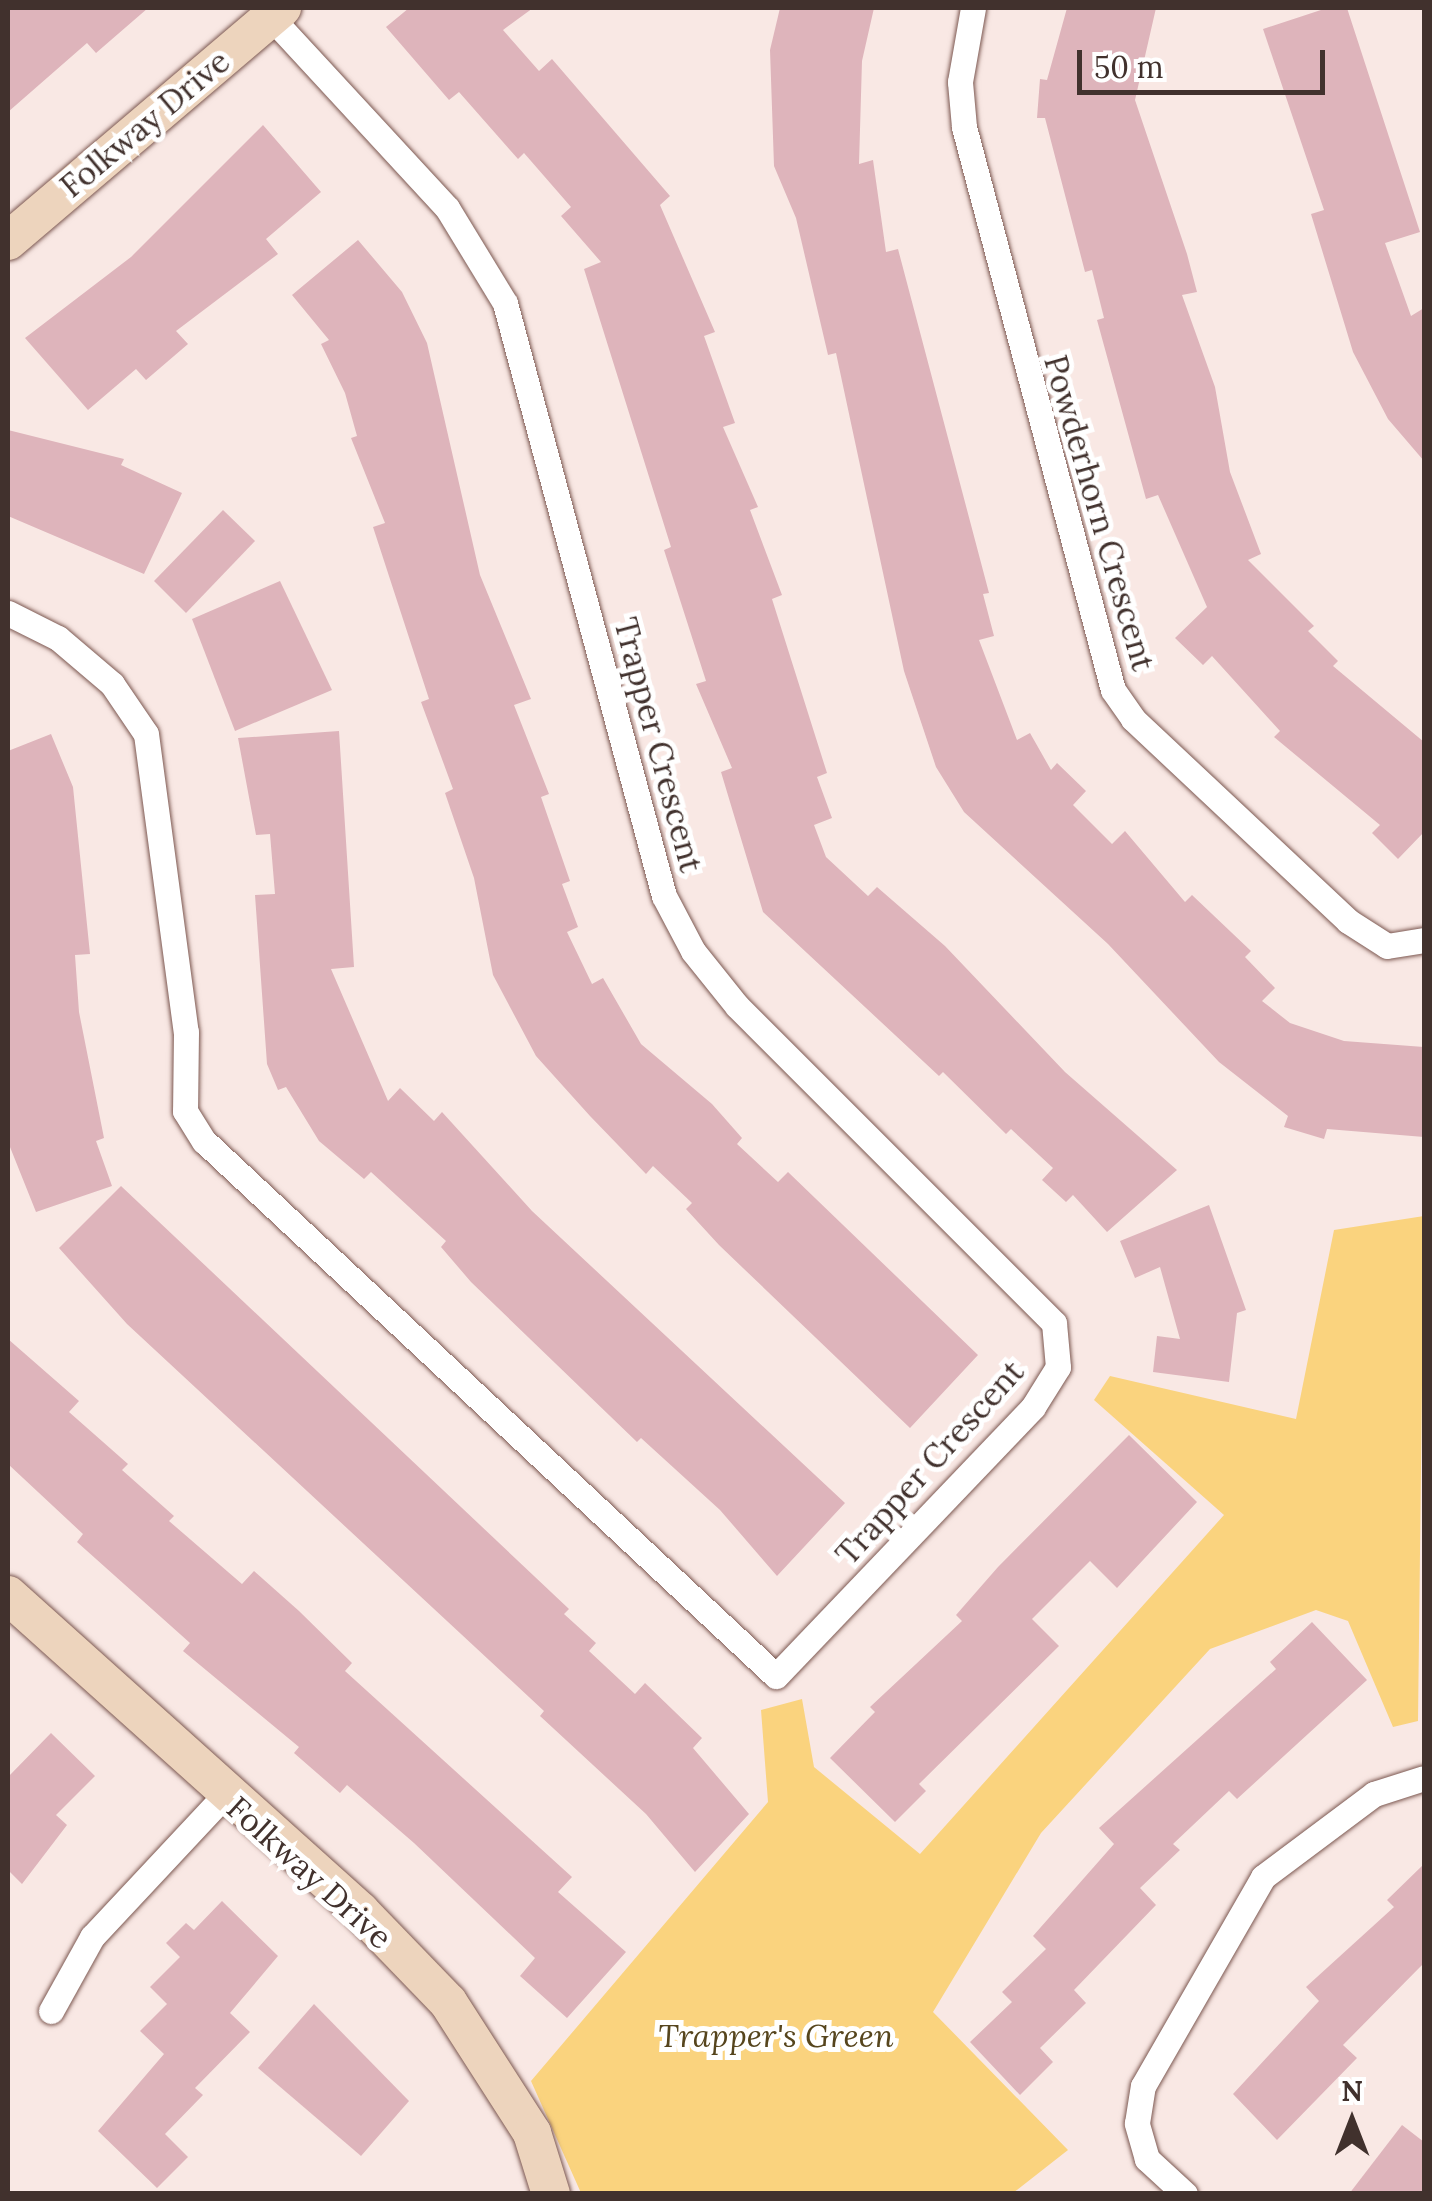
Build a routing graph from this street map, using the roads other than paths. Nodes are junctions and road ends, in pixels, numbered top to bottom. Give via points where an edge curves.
1 (973, 8) edge
2 (277, 12) edge
3 (8, 241) edge
4 (8, 613) edge
5 (1424, 940) edge
6 (8, 1595) edge
7 (1424, 1778) edge
8 (224, 1796) junction
9 (52, 2011) dead end
10 (551, 2194) edge
11 (1185, 2194) edge

1 - 5 street, Powderhorn Crescent via 960,82 964,127 1113,690 1133,719 1348,921 1387,946
2 - 3 street, Folkway Drive
2 - 4 street, Trapper Crescent via 447,208 505,303 664,896 693,950 736,1006 1054,1323 1058,1367 1033,1407 776,1676 204,1141 185,1111 186,1032 146,734 112,684 58,638
6 - 8 street, Folkway Drive
7 - 11 street via 1374,1794 1263,1877 1142,2086 1136,2123 1147,2159
8 - 9 street via 92,1937
8 - 10 street, Folkway Drive via 360,1912 448,2002 532,2133

